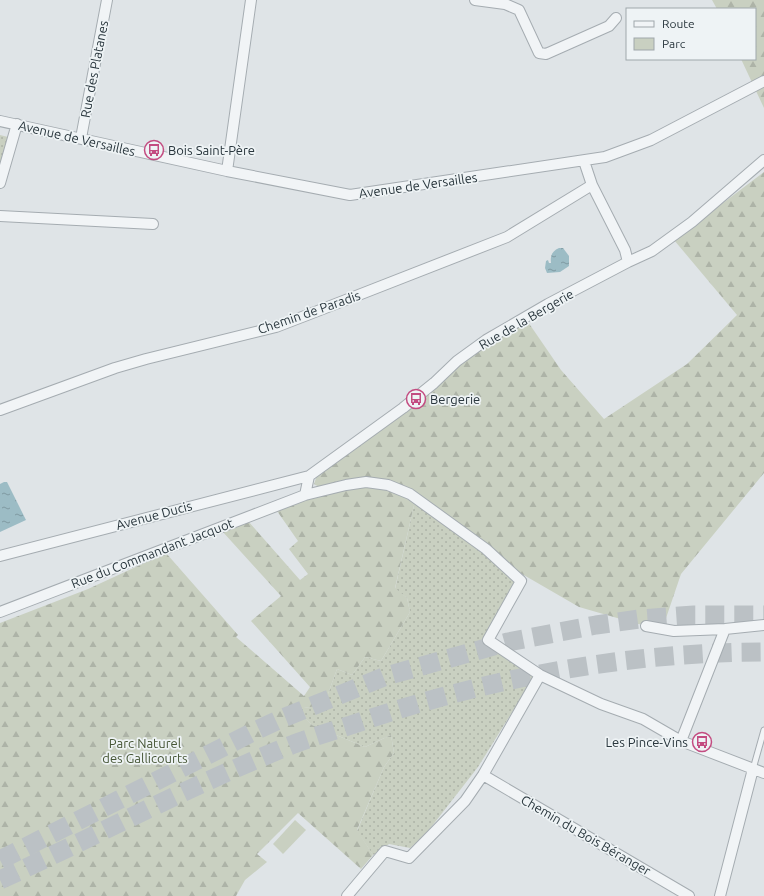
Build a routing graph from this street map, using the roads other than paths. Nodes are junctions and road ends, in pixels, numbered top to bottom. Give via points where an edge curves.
1 (107, 0) edge
2 (251, 0) edge
3 (475, 0) edge
4 (616, 18) dead end
5 (764, 81) edge
6 (0, 121) edge
7 (17, 124) junction
8 (81, 138) junction
9 (584, 160) junction
10 (764, 160) edge
11 (227, 171) junction
12 (0, 183) edge
13 (592, 185) junction
14 (0, 216) edge
15 (153, 224) dead end
16 (628, 262) junction
17 (0, 410) edge
18 (309, 476) junction
19 (305, 495) junction
20 (0, 556) edge
21 (0, 612) edge
22 (764, 624) edge
23 (646, 626) dead end
24 (725, 629) junction
25 (540, 675) junction
26 (764, 730) edge
27 (681, 741) junction
28 (762, 741) edge
29 (753, 769) junction
30 (764, 773) edge
31 (484, 775) junction
32 (347, 896) edge
33 (689, 896) edge
34 (720, 896) edge

1 - 8 street, Rue des Platanes
2 - 11 street
3 - 4 street via 505,4 518,10 539,53 546,54 609,26
5 - 9 street, Avenue de Versailles via 651,140 605,157
6 - 7 street, Avenue de Versailles
7 - 8 street, Avenue de Versailles
7 - 12 street
8 - 11 street, Avenue de Versailles
9 - 11 street, Avenue de Versailles via 350,195
9 - 13 street
10 - 16 street, Rue de la Bergerie via 692,222 652,251
13 - 16 street via 615,229
13 - 17 street, Chemin de Paradis via 507,237 322,309 276,326 115,368
14 - 15 street
16 - 18 street, Rue de la Bergerie via 486,340 457,361 403,408
18 - 19 street
18 - 20 street, Avenue Ducis
19 - 21 street, Rue du Commandant Jacquot
19 - 25 street, Rue du Commandant Jacquot via 366,482 388,485 410,494 486,549 521,581 488,640
22 - 24 street
23 - 24 street via 674,631
24 - 27 street
25 - 27 street via 602,704 643,719
25 - 31 street
26 - 28 lane
27 - 29 street
28 - 29 lane
29 - 30 street
29 - 34 street
31 - 32 street via 465,801 409,858 385,851
31 - 33 street, Chemin du Bois Béranger

